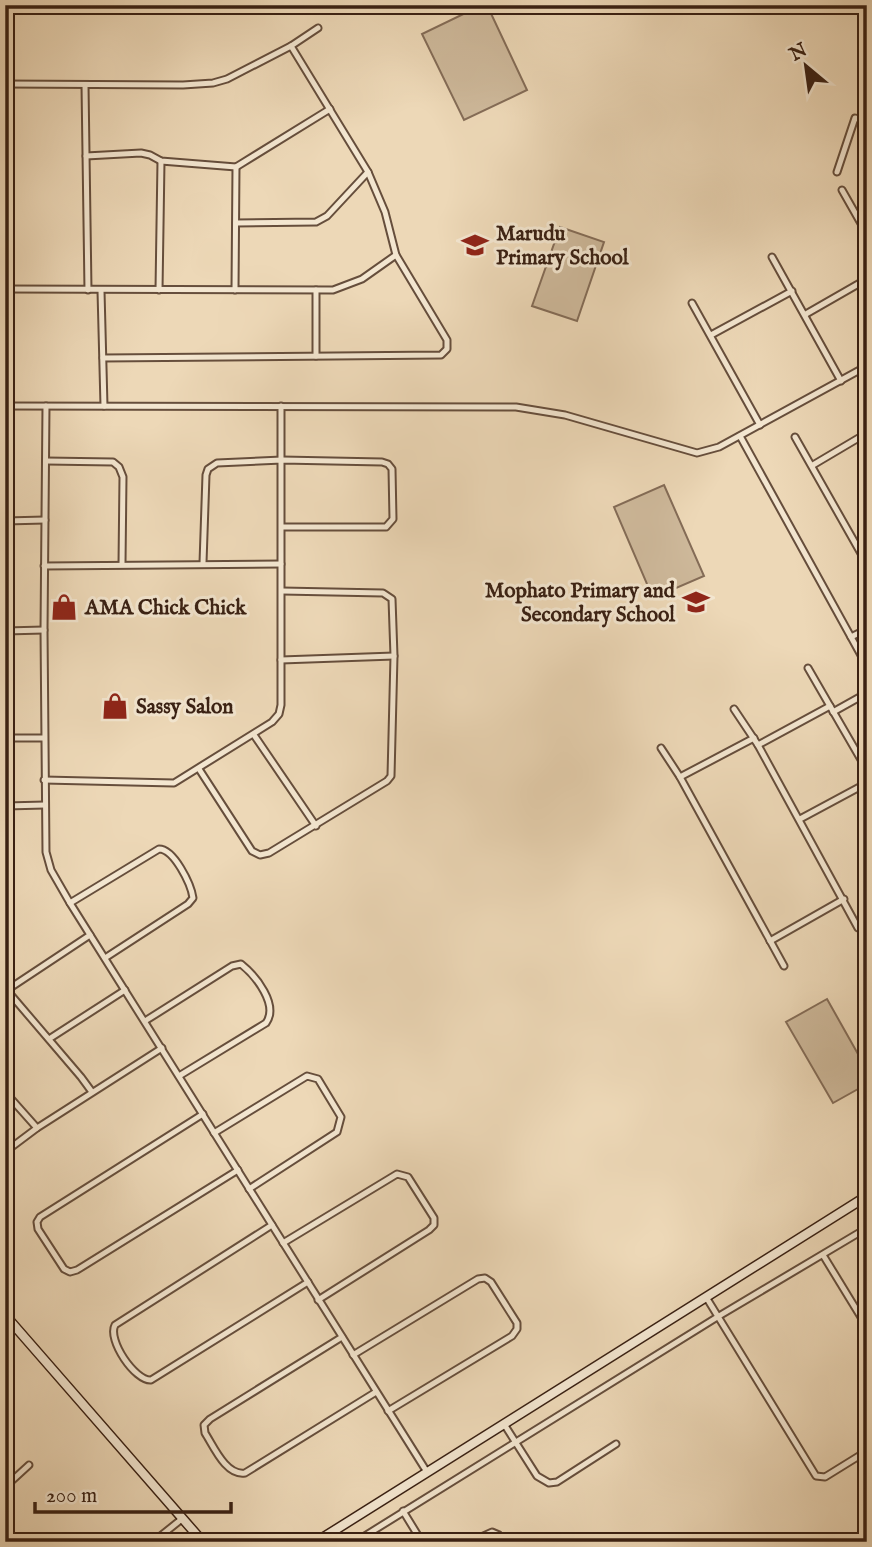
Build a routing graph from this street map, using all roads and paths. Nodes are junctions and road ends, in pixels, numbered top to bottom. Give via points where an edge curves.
1 (318, 28) dead end
2 (291, 47) junction
3 (6, 85) edge
4 (85, 85) junction
5 (330, 109) junction
6 (867, 121) edge
7 (86, 156) junction
8 (161, 162) junction
9 (236, 167) junction
10 (368, 172) junction
11 (837, 172) dead end
12 (842, 190) dead end
13 (6, 223) edge
14 (236, 223) junction
15 (864, 225) edge
16 (867, 234) edge
17 (396, 255) junction
18 (772, 257) dead end
19 (867, 279) edge
20 (8, 289) edge
21 (88, 290) junction
22 (159, 290) junction
23 (235, 290) junction
24 (316, 290) junction
25 (101, 291) junction
26 (792, 291) junction
27 (692, 303) dead end
28 (806, 314) junction
29 (710, 335) junction
30 (5, 353) edge
31 (316, 356) junction
32 (103, 358) junction
33 (867, 366) edge
34 (841, 381) junction
35 (5, 406) edge
36 (46, 406) junction
37 (104, 406) junction
38 (281, 406) junction
39 (760, 425) junction
40 (867, 433) edge
41 (740, 436) junction
42 (795, 437) dead end
43 (282, 460) junction
44 (46, 461) junction
45 (813, 465) junction
46 (5, 520) edge
47 (45, 520) junction
48 (282, 527) junction
49 (203, 563) junction
50 (122, 564) junction
51 (281, 564) junction
52 (867, 564) edge
53 (44, 566) junction
54 (282, 591) junction
55 (867, 629) edge
56 (44, 630) junction
57 (5, 631) edge
58 (851, 637) junction
59 (394, 656) junction
60 (281, 660) junction
61 (867, 666) edge
62 (808, 668) dead end
63 (867, 693) edge
64 (734, 709) dead end
65 (832, 709) junction
66 (254, 735) junction
67 (5, 738) edge
68 (44, 738) junction
69 (754, 738) junction
70 (758, 745) junction
71 (662, 748) dead end
72 (199, 769) junction
73 (867, 770) edge
74 (680, 777) junction
75 (44, 780) junction
76 (867, 783) edge
77 (45, 805) junction
78 (5, 806) edge
79 (800, 819) junction
80 (316, 825) junction
81 (844, 899) junction
82 (70, 903) junction
83 (859, 928) dead end
84 (90, 935) junction
85 (770, 941) junction
86 (105, 958) junction
87 (784, 966) dead end
88 (6, 989) edge
89 (125, 990) junction
90 (145, 1021) junction
91 (48, 1039) junction
92 (162, 1048) junction
93 (179, 1076) junction
94 (92, 1093) junction
95 (6, 1094) edge
96 (203, 1114) junction
97 (37, 1128) junction
98 (214, 1133) junction
99 (5, 1152) edge
100 (238, 1170) junction
101 (249, 1189) junction
102 (867, 1196) edge
103 (272, 1225) junction
104 (867, 1228) edge
105 (283, 1243) junction
106 (822, 1255) junction
107 (308, 1282) junction
108 (706, 1297) junction
109 (318, 1300) junction
110 (867, 1312) edge
111 (5, 1315) edge
112 (719, 1316) junction
113 (860, 1317) junction
114 (15, 1327) junction
115 (867, 1327) edge
116 (5, 1334) edge
117 (342, 1337) junction
118 (353, 1355) junction
119 (376, 1392) junction
120 (388, 1411) junction
121 (503, 1423) junction
122 (515, 1443) junction
123 (616, 1444) dead end
124 (867, 1451) edge
125 (29, 1465) dead end
126 (427, 1472) junction
127 (5, 1486) edge
128 (403, 1511) junction
129 (183, 1518) junction
130 (322, 1540) edge
131 (153, 1542) edge
132 (203, 1542) edge
133 (355, 1542) edge
134 (422, 1542) edge
135 (470, 1542) edge
136 (504, 1542) edge

1 - 2 street
2 - 4 street via 214,83
2 - 5 street
3 - 4 street
3 - 13 street
4 - 7 street
5 - 9 street
5 - 10 street
6 - 11 street via 855,118
7 - 8 street via 141,153
7 - 21 street
8 - 9 street
8 - 22 street
9 - 14 street
10 - 14 street via 316,222
10 - 17 street
12 - 15 street
13 - 20 street
14 - 23 street
15 - 16 street
17 - 24 street via 352,285
17 - 31 street via 447,340 445,352 435,356
18 - 26 street
19 - 28 street
20 - 21 street
20 - 30 street via 10,345
21 - 25 street
22 - 23 street
22 - 25 street
23 - 24 street
24 - 31 street
25 - 32 street
26 - 28 street
26 - 29 street
27 - 29 street
28 - 34 street
29 - 39 street
31 - 32 street
32 - 37 street
33 - 34 street
34 - 39 street
35 - 36 street
36 - 37 street
36 - 44 street
37 - 38 street
38 - 41 street via 516,407 565,415 697,453
38 - 43 street
39 - 41 street
40 - 45 street
41 - 58 street
42 - 45 street
43 - 48 street
43 - 48 street via 388,464 393,473 393,515 382,528
43 - 49 street via 221,462 208,468
44 - 47 street
44 - 50 street via 113,462 120,467
45 - 52 street
46 - 47 street
47 - 53 street
48 - 51 street
49 - 50 street
49 - 51 street
50 - 53 street
51 - 54 street
53 - 56 street
54 - 59 street via 388,595 393,602
54 - 60 street
55 - 58 street
56 - 57 street
56 - 68 street
58 - 61 street
59 - 60 street
59 - 80 street via 391,776
60 - 66 street via 278,714
62 - 65 street
63 - 65 street
64 - 69 street
65 - 70 street
65 - 73 street
66 - 72 street
66 - 80 street
67 - 68 street
68 - 75 street
69 - 70 street
69 - 74 street
70 - 79 street
71 - 74 street
72 - 75 street via 164,784
72 - 80 street via 252,851 260,855
74 - 85 street
75 - 77 street
76 - 79 street
77 - 78 street
77 - 82 street via 48,862
79 - 81 street
81 - 83 street
81 - 85 street
82 - 84 street
82 - 86 street via 159,849 172,853 193,898
84 - 86 street
84 - 88 street
85 - 87 street
86 - 89 street
88 - 91 street
89 - 90 street
89 - 91 street
90 - 92 street
90 - 93 street via 241,964 269,1002 266,1023
91 - 94 street
92 - 93 street
92 - 94 street
93 - 96 street
94 - 97 street
95 - 97 street
96 - 98 street
96 - 100 street via 40,1217 38,1229 64,1269 77,1270
97 - 99 street
98 - 100 street
98 - 101 street via 307,1076 318,1079 341,1117 337,1132
100 - 101 street
101 - 103 street
102 - 108 street
103 - 105 street
103 - 107 street via 115,1325 113,1339 137,1377 151,1380
104 - 106 street
105 - 107 street
105 - 109 street via 397,1174 408,1177 434,1217 429,1230
106 - 112 street
106 - 113 street
107 - 109 street
108 - 112 street
108 - 121 street
109 - 117 street
110 - 113 street
111 - 114 street
112 - 122 street
112 - 124 street via 816,1476 825,1476
113 - 115 street
114 - 116 street
114 - 129 street
117 - 118 street
117 - 119 street via 210,1419 205,1433 231,1471 245,1473
118 - 119 street
118 - 120 street via 478,1279 491,1282 517,1323 512,1336
119 - 120 street
120 - 126 street
121 - 122 street
121 - 126 street
122 - 123 street via 537,1476 549,1483
122 - 128 street
125 - 127 street
126 - 130 street
128 - 133 street
128 - 134 street
129 - 131 street
129 - 132 street
135 - 136 street via 492,1532

